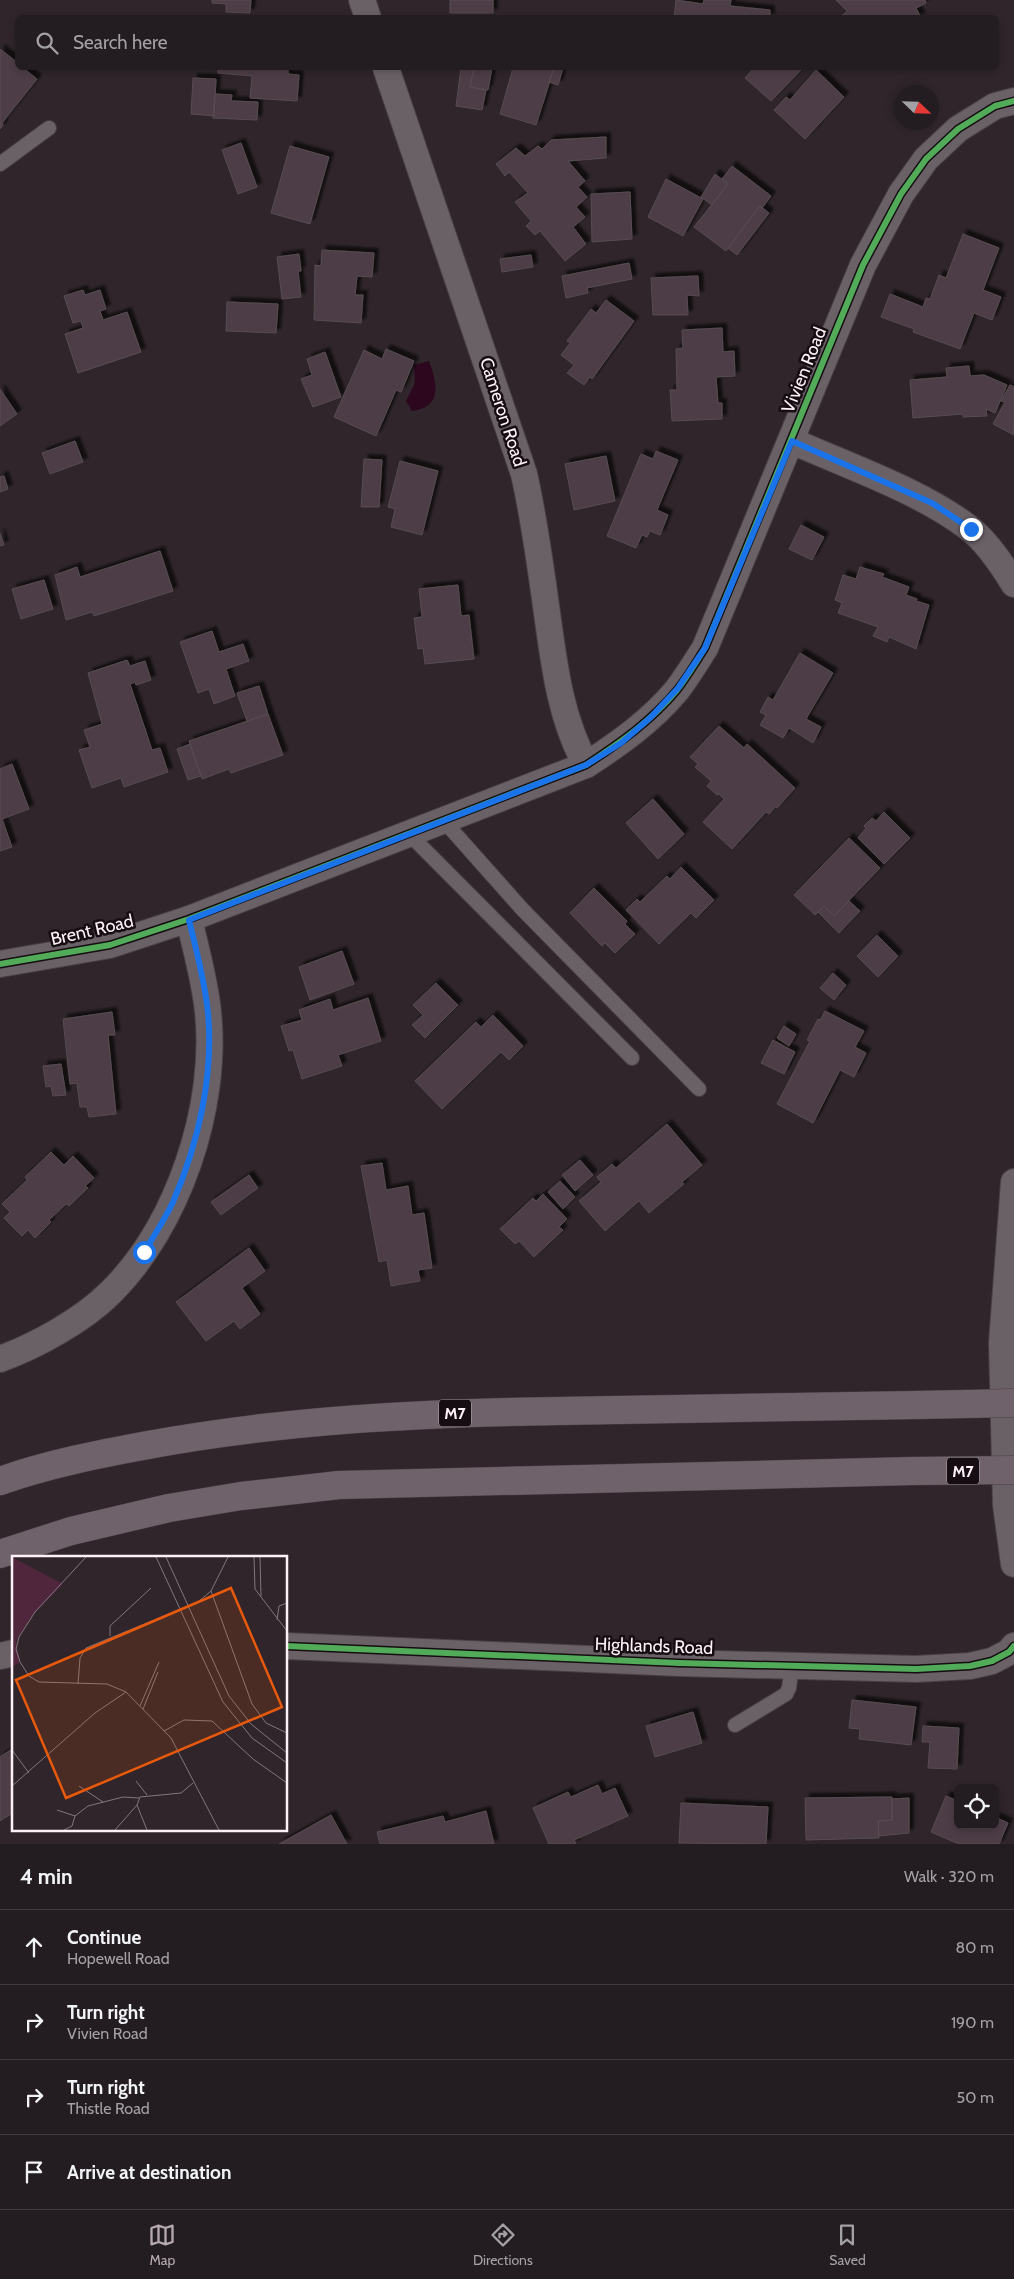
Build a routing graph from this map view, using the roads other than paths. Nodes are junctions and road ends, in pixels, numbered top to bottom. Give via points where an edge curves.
1 (362, 0) edge
2 (367, 15) edge
3 (387, 70) edge
4 (1014, 102) edge
5 (49, 128) dead end
6 (0, 164) edge
7 (792, 441) junction
8 (1014, 584) edge
9 (586, 765) junction
10 (443, 820) junction
11 (409, 834) junction
12 (189, 920) junction
13 (0, 964) edge
14 (632, 1058) dead end
15 (699, 1090) dead end
16 (1014, 1182) edge
17 (0, 1359) edge
18 (1014, 1403) edge
19 (1014, 1470) edge
20 (0, 1481) edge
21 (0, 1554) edge
22 (1014, 1564) edge
23 (288, 1646) edge
24 (1014, 1646) edge
25 (792, 1666) junction
26 (970, 1666) junction
27 (1014, 1673) edge
28 (735, 1725) dead end

1 - 2 street
3 - 9 street, Cameron Road via 524,474 566,721
4 - 7 street, Vivien Road via 995,106 958,129 926,159 901,194 863,265
5 - 6 lane
7 - 8 street via 932,503 971,529 1004,566
7 - 9 street, Vivien Road via 705,648 678,688 650,718 621,743
9 - 10 street, Vivien Road
10 - 11 street, Vivien Road
10 - 15 lane via 523,910
11 - 12 street, Vivien Road
11 - 14 lane
12 - 13 street, Brent Road via 110,945
12 - 17 street via 203,979 209,1055 204,1098 191,1151 172,1203 144,1252 109,1294 67,1326 27,1349
16 - 22 street via 1002,1343 1006,1505
18 - 20 highway, M7, bridge via 439,1413 307,1422 210,1434 122,1450 24,1472
19 - 21 highway, M7, bridge via 339,1485 169,1508 71,1531
23 - 25 street, Highlands Road
24 - 26 street, Highlands Road via 992,1661
25 - 26 street, Highlands Road via 916,1669
25 - 28 lane via 786,1694
26 - 27 street, Highlands Road

